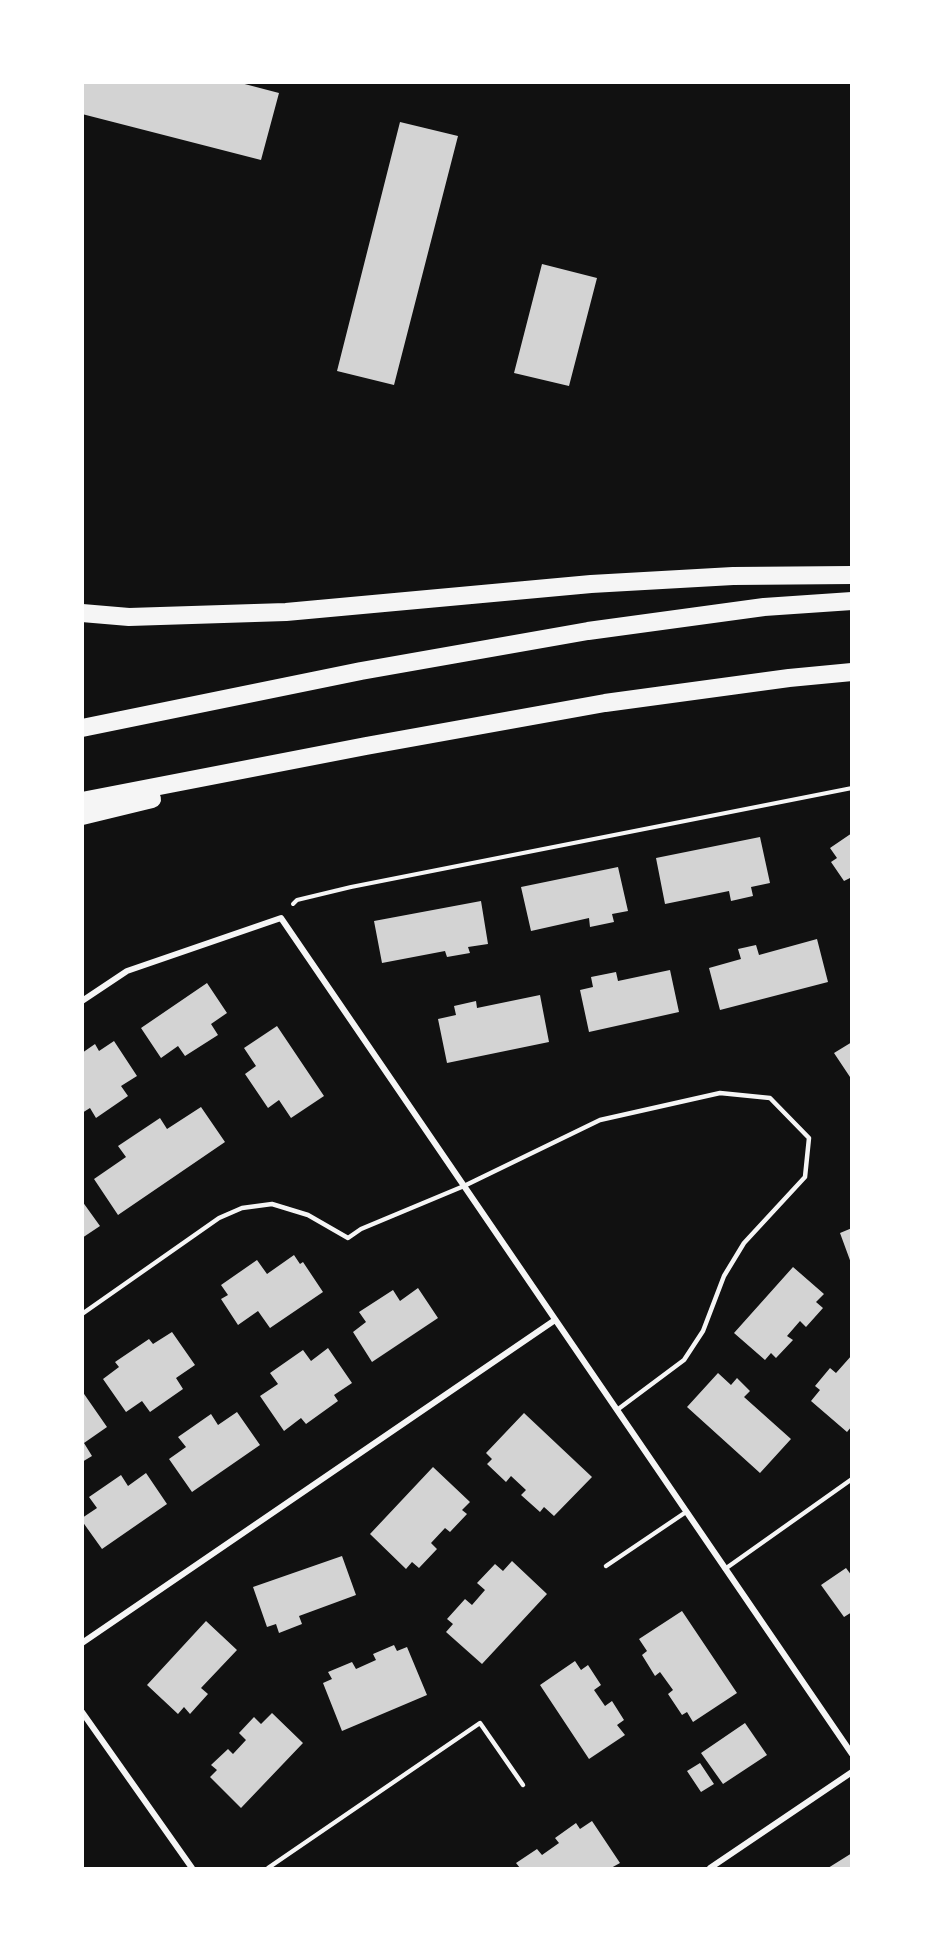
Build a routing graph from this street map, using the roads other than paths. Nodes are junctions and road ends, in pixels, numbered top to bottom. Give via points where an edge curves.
1 (852, 575) edge
2 (852, 601) edge
3 (82, 614) edge
4 (852, 672) edge
5 (82, 728) edge
6 (366, 746) junction
7 (82, 801) edge
8 (82, 816) edge
9 (82, 1001) edge
10 (464, 1186) junction
11 (82, 1314) edge
12 (555, 1320) junction
13 (617, 1410) junction
14 (852, 1479) edge
15 (686, 1512) junction
16 (606, 1566) dead end
17 (725, 1569) junction
18 (82, 1643) edge
19 (82, 1712) edge
20 (852, 1754) edge
21 (852, 1772) edge
22 (523, 1785) dead end
23 (192, 1869) edge
24 (268, 1869) edge
25 (711, 1869) edge

1 - 3 highway via 733,576 591,584 286,612 129,617
2 - 5 highway via 764,607 588,631 361,671
4 - 6 highway via 605,704
6 - 7 highway
6 - 8 highway
9 - 10 street via 127,971 281,918
10 - 11 lane via 360,1229 348,1238 308,1215 272,1204 242,1208 219,1218
10 - 12 street
10 - 13 lane via 600,1120 720,1093 770,1098 809,1138 806,1176 744,1244 724,1276 703,1331 684,1360
12 - 13 street
12 - 18 street
13 - 15 street
14 - 17 lane
15 - 16 lane
15 - 17 street
17 - 20 street
19 - 23 street
21 - 25 street
22 - 24 lane via 480,1723

